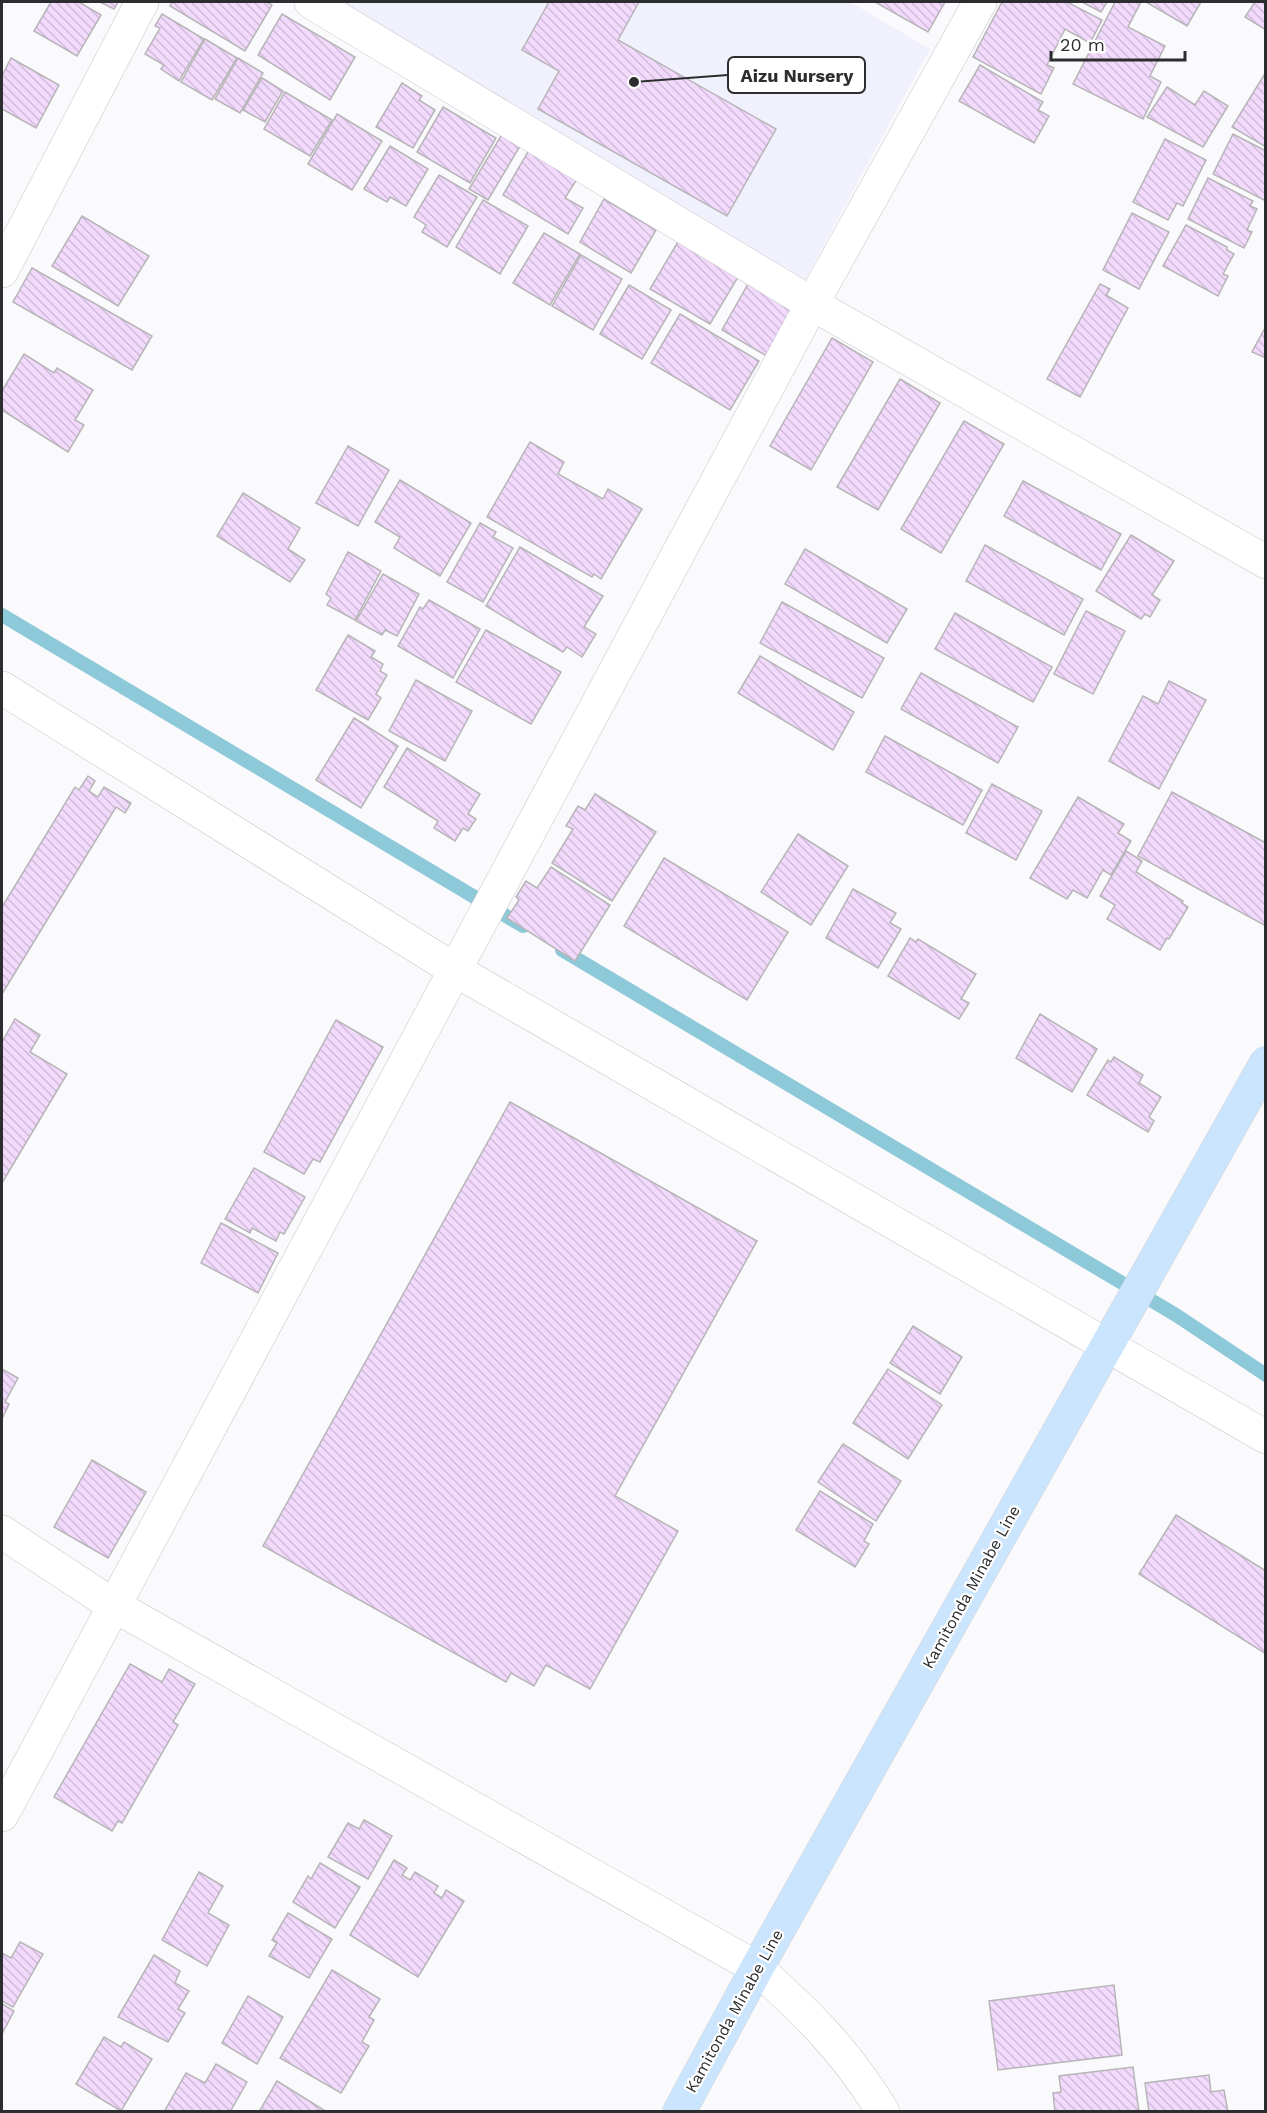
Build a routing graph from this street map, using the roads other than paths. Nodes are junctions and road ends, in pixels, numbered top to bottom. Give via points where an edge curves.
1 (142, 2) edge
2 (311, 2) edge
3 (980, 2) edge
4 (2, 271) edge
5 (812, 304) junction
6 (1266, 562) edge
7 (2, 688) edge
8 (455, 969) junction
9 (1266, 1063) edge
10 (1106, 1346) junction
11 (1266, 1437) edge
12 (2, 1532) edge
13 (112, 1605) junction
14 (2, 1815) edge
15 (757, 1968) junction
16 (679, 2112) edge
17 (883, 2112) edge

1 - 4 street
2 - 5 street
3 - 5 street
5 - 6 street
5 - 8 street
7 - 8 street
8 - 10 street
8 - 13 street
9 - 10 main road, Kamitonda Minabe Line
10 - 11 street
10 - 15 main road, Kamitonda Minabe Line
12 - 13 street
13 - 14 street
13 - 15 street
15 - 16 main road, Kamitonda Minabe Line
15 - 17 street via 813,2018 863,2079

